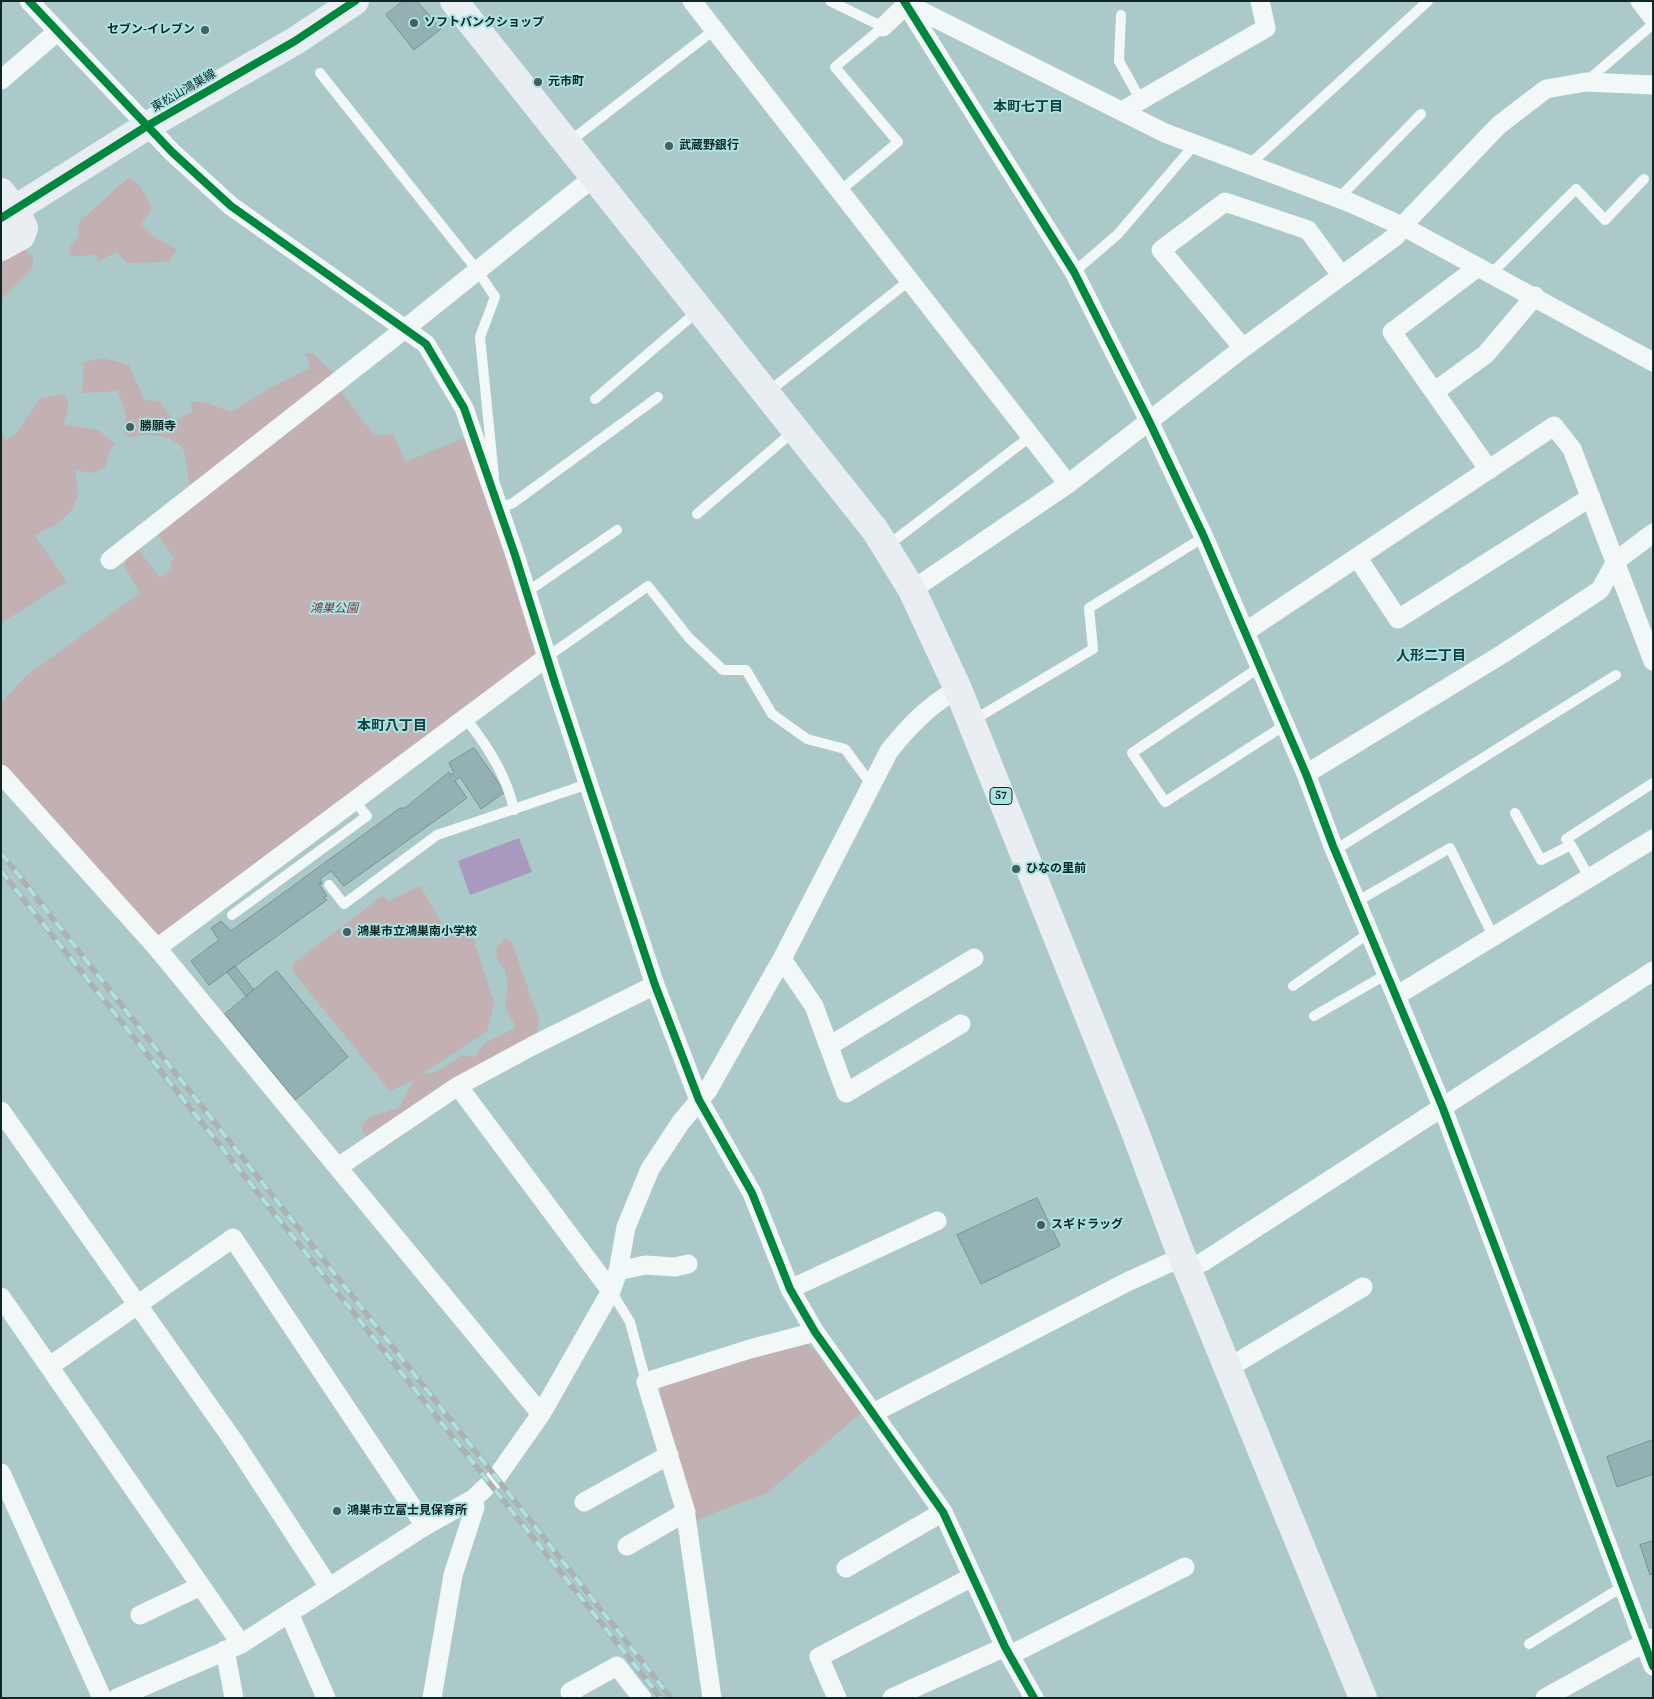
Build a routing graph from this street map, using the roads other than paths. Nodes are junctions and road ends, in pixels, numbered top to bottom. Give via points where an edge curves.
1 (29, 1) edge
2 (354, 1) edge
3 (454, 1) edge
4 (692, 1) edge
5 (830, 1) edge
6 (1260, 1) edge
7 (1428, 1) edge
8 (1640, 1) edge
9 (907, 2) edge
10 (1120, 15) dead end
11 (1653, 18) edge
12 (1653, 24) edge
13 (883, 27) junction
14 (714, 30) junction
15 (58, 31) junction
16 (320, 73) dead end
17 (1, 80) edge
18 (1586, 82) junction
19 (1652, 86) edge
20 (1141, 101) junction
21 (1122, 111) junction
22 (1421, 114) dead end
23 (147, 126) junction
24 (568, 143) junction
25 (1195, 144) junction
26 (1249, 165) junction
27 (595, 176) junction
28 (1644, 179) dead end
29 (840, 191) junction
30 (1340, 198) junction
31 (6, 207) edge
32 (1404, 227) junction
33 (1, 248) edge
34 (477, 270) junction
35 (1485, 271) junction
36 (1074, 272) junction
37 (1341, 275) junction
38 (910, 280) junction
39 (1535, 296) junction
40 (700, 310) junction
41 (406, 328) junction
42 (1242, 348) junction
43 (1653, 362) edge
44 (1434, 392) junction
45 (766, 393) junction
46 (658, 397) dead end
47 (595, 399) dead end
48 (1149, 421) junction
49 (796, 430) junction
50 (1031, 436) junction
51 (1489, 470) junction
52 (1068, 484) junction
53 (1591, 497) junction
54 (496, 501) junction
55 (698, 514) dead end
56 (617, 530) dead end
57 (1653, 533) edge
58 (1204, 537) junction
59 (886, 547) junction
60 (1357, 557) junction
61 (110, 560) dead end
62 (1616, 561) junction
63 (912, 590) junction
64 (527, 592) junction
65 (1245, 632) junction
66 (547, 657) junction
67 (1653, 661) edge
68 (1260, 667) junction
69 (1616, 675) dead end
70 (958, 689) junction
71 (466, 718) junction
72 (971, 721) junction
73 (1285, 726) junction
74 (1, 774) edge
75 (1306, 774) junction
76 (1653, 783) edge
77 (588, 784) junction
78 (871, 784) junction
79 (355, 802) junction
80 (514, 810) junction
81 (1515, 813) dead end
82 (1653, 839) edge
83 (1571, 845) junction
84 (1335, 850) junction
85 (1589, 878) junction
86 (329, 885) dead end
87 (1356, 902) junction
88 (232, 915) dead end
89 (1369, 933) junction
90 (1493, 936) junction
91 (157, 948) junction
92 (974, 958) dead end
93 (782, 959) junction
94 (1653, 970) edge
95 (1387, 974) junction
96 (655, 985) junction
97 (1292, 986) dead end
98 (1396, 996) junction
99 (1314, 1016) dead end
100 (960, 1024) dead end
101 (829, 1046) junction
102 (458, 1086) junction
103 (699, 1100) junction
104 (1442, 1106) junction
105 (1, 1111) edge
106 (338, 1167) junction
107 (937, 1222) dead end
108 (1185, 1263) junction
109 (688, 1264) dead end
110 (618, 1271) junction
111 (1363, 1288) dead end
112 (790, 1289) junction
113 (611, 1291) junction
114 (1, 1297) edge
115 (139, 1304) junction
116 (815, 1332) junction
117 (50, 1366) junction
118 (1228, 1368) junction
119 (646, 1382) junction
120 (872, 1413) junction
121 (542, 1414) junction
122 (669, 1455) junction
123 (1, 1472) edge
124 (473, 1499) junction
125 (584, 1502) dead end
126 (686, 1512) junction
127 (943, 1512) junction
128 (425, 1526) junction
129 (627, 1546) dead end
130 (1185, 1567) dead end
131 (846, 1568) dead end
132 (972, 1578) junction
133 (200, 1586) junction
134 (329, 1587) junction
135 (1622, 1587) junction
136 (290, 1613) junction
137 (140, 1615) dead end
138 (1648, 1640) edge
139 (1529, 1644) dead end
140 (233, 1647) junction
141 (1008, 1651) junction
142 (1653, 1666) edge
143 (102, 1698) edge
144 (117, 1698) edge
145 (234, 1698) edge
146 (326, 1698) edge
147 (432, 1698) edge
148 (573, 1698) edge
149 (642, 1698) edge
150 (712, 1698) edge
151 (837, 1698) edge
152 (892, 1698) edge
153 (1034, 1698) edge
154 (1363, 1698) edge
155 (1545, 1698) edge

1 - 15 street
2 - 23 main road, 東松山鴻巣線 via 295,41
3 - 24 main road, 57
4 - 14 street
5 - 13 lane
6 - 20 street via 1266,28
7 - 26 lane
8 - 11 street
9 - 13 street
9 - 21 street
9 - 36 street
10 - 20 lane via 1119,61
12 - 18 lane
13 - 29 lane via 834,67 898,142
14 - 24 lane
14 - 29 street
15 - 17 street
15 - 23 street
16 - 34 lane
18 - 19 street
18 - 32 street via 1546,89 1499,125
20 - 21 street
21 - 25 street
22 - 30 lane
23 - 31 main road, 東松山鴻巣線
23 - 41 street via 230,206
24 - 27 main road, 57
25 - 26 street
25 - 36 lane via 1118,234
26 - 30 street
27 - 34 street
27 - 40 main road, 57
28 - 35 lane via 1605,220 1576,188
29 - 38 street
30 - 32 street
31 - 33 main road via 24,228 21,236
32 - 35 street
32 - 37 street
34 - 41 street
34 - 54 lane via 495,297 480,337
35 - 39 street
35 - 44 street via 1392,332
36 - 48 street
37 - 42 street
37 - 42 street via 1308,230 1225,202 1161,250
38 - 45 lane
38 - 50 street
39 - 43 street
39 - 44 street via 1486,354
40 - 45 main road, 57
40 - 47 lane
41 - 54 street via 426,344 464,408
41 - 61 street
42 - 48 street
44 - 51 street
45 - 49 main road, 57
46 - 54 lane via 513,503
48 - 52 street
48 - 58 street
49 - 55 lane
49 - 59 main road, 57
50 - 52 street
50 - 59 lane
51 - 53 street via 1554,426 1572,449
51 - 60 street
52 - 63 street
53 - 60 street via 1398,619
53 - 62 street
54 - 64 street
56 - 64 lane
57 - 62 street
58 - 65 street
58 - 72 lane via 1089,608 1093,649
59 - 63 main road, 57
60 - 65 street
62 - 67 street
62 - 75 street via 1600,590
63 - 70 main road, 57
64 - 66 street
65 - 68 street
66 - 71 street
66 - 77 street
66 - 78 lane via 648,586 689,638 723,670 746,670 772,714 807,739 845,749
68 - 73 street
68 - 73 lane via 1132,752 1165,802
69 - 84 lane
70 - 72 main road, 57
70 - 78 street via 933,703 913,721 889,751
71 - 79 street
71 - 80 lane via 485,742 510,794
72 - 108 main road, 57
73 - 75 street
74 - 91 street
75 - 84 street
76 - 83 lane via 1566,838
77 - 80 lane
77 - 96 street
78 - 93 street
79 - 88 lane via 367,816
79 - 91 street
80 - 86 lane via 437,835 344,904
81 - 83 lane via 1541,860
82 - 85 street
83 - 85 lane
84 - 87 street
85 - 90 street
87 - 89 street
87 - 90 lane via 1450,848
89 - 95 street
89 - 97 lane
90 - 98 street
91 - 106 street
92 - 101 street
93 - 101 street via 814,1006
93 - 103 street via 708,1090
94 - 104 street
95 - 98 street
95 - 99 lane
96 - 102 street
96 - 103 street
98 - 104 street
100 - 101 street via 846,1093
102 - 106 street
102 - 113 street
103 - 110 street via 650,1169 626,1227
103 - 112 street via 752,1193
104 - 108 street via 1203,1262
104 - 135 street via 1565,1420
105 - 115 street
106 - 121 street
107 - 112 street
108 - 118 main road, 57
108 - 120 street via 1127,1282
109 - 110 street via 675,1267 645,1264
110 - 113 street
111 - 118 street
112 - 116 street
113 - 119 lane via 630,1322
113 - 121 street
114 - 117 street
115 - 117 street
115 - 128 street via 233,1238
115 - 134 street
116 - 119 street
116 - 120 street
117 - 133 street
118 - 154 main road, 57
119 - 122 street
120 - 127 street
121 - 124 street via 496,1478
122 - 125 street
122 - 126 street
123 - 143 street
124 - 128 street
124 - 147 street via 475,1507 454,1575
126 - 129 street
126 - 150 street
127 - 131 street
127 - 132 street
128 - 134 street
130 - 141 street
132 - 141 street
132 - 151 street via 819,1657
133 - 137 street
133 - 140 street
134 - 136 street
135 - 138 street
135 - 139 lane
136 - 140 street
136 - 146 street
138 - 142 street
138 - 155 street
140 - 144 street
140 - 145 street
141 - 152 street
141 - 153 street
148 - 149 street via 570,1692 617,1666

